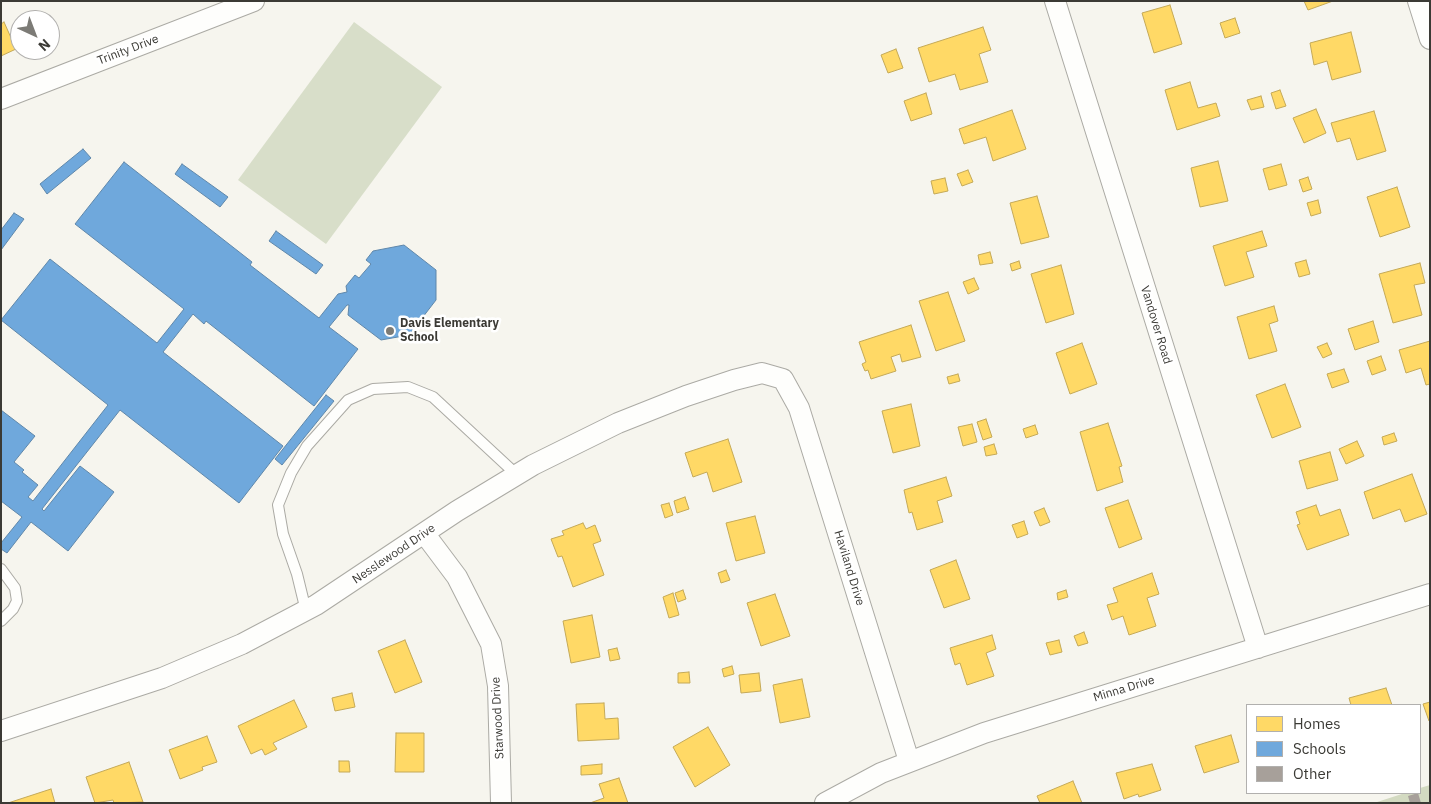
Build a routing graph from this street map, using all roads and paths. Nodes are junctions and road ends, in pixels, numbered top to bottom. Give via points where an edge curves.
1 (254, 1) edge
2 (1055, 1) edge
3 (1418, 1) edge
4 (1430, 39) edge
5 (1, 99) edge
6 (783, 379) joint
7 (517, 475) junction
8 (424, 533) junction
9 (1, 569) edge
10 (1430, 594) edge
11 (306, 611) junction
12 (1, 621) edge
13 (1258, 648) junction
14 (1, 731) edge
15 (909, 761) junction
16 (501, 803) edge
17 (825, 803) edge

1 - 5 street, Trinity Drive
2 - 13 street, Vandover Road
3 - 4 street
6 - 7 street, Nesslewood Drive via 762,373 686,396 578,442
6 - 15 street, Haviland Drive via 799,408
7 - 8 street, Nesslewood Drive
7 - 11 lane via 432,397 408,387 373,389 348,400 307,446 278,504 283,534
8 - 11 street, Nesslewood Drive
8 - 16 street, Starwood Drive via 457,577 491,644 498,686
9 - 12 lane via 15,588 17,601
10 - 13 street, Minna Drive
11 - 14 street, Nesslewood Drive via 242,644 162,678
13 - 15 street, Minna Drive via 984,733
15 - 17 street, Minna Drive

